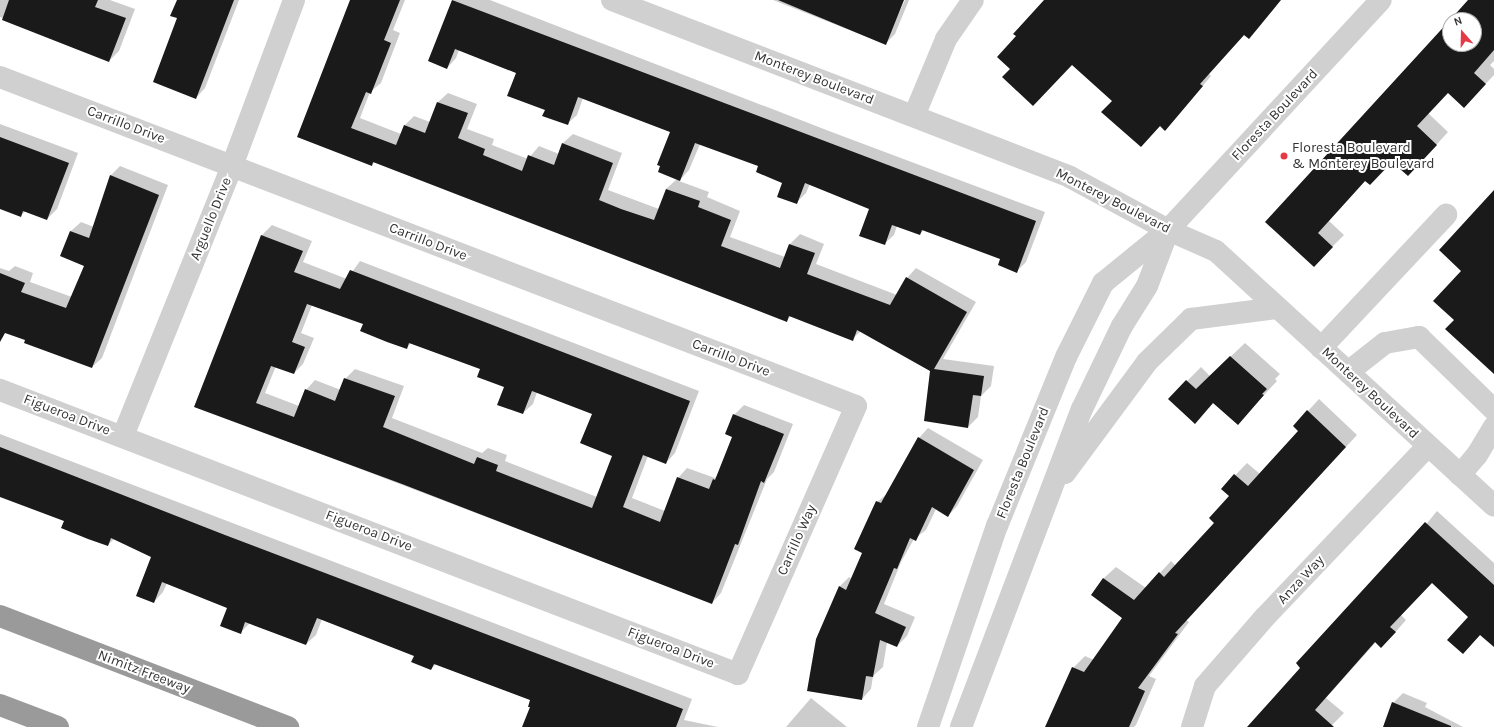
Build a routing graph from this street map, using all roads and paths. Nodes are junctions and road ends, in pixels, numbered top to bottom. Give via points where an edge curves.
1 (294, 0) edge
2 (973, 0) edge
3 (1381, 0) edge
4 (621, 2) edge
5 (0, 77) edge
6 (914, 116) junction
7 (232, 166) junction
8 (1446, 215) dead end
9 (1168, 230) junction
10 (1277, 308) junction
11 (1321, 348) junction
12 (1348, 372) junction
13 (0, 390) edge
14 (856, 406) joint
15 (1494, 410) edge
16 (1494, 427) edge
17 (124, 436) junction
18 (1428, 446) junction
19 (1460, 475) junction
20 (1048, 495) junction
21 (1494, 506) edge
22 (0, 616) edge
23 (738, 674) joint
24 (0, 705) edge
25 (58, 727) edge
26 (288, 727) edge
27 (928, 727) edge
28 (961, 727) edge
29 (1192, 727) edge

1 - 7 street, Arguello Drive
2 - 6 street via 946,39
3 - 9 street, Floresta Boulevard
4 - 6 street, Monterey Boulevard
5 - 7 street, Carrillo Drive
6 - 9 street, Monterey Boulevard via 1070,177
7 - 14 street, Carrillo Drive
7 - 17 street, Arguello Drive
8 - 11 street
9 - 10 street, Monterey Boulevard via 1216,251
9 - 20 street, Floresta Boulevard via 1147,286 1122,326 1082,409
9 - 27 street, Floresta Boulevard via 1103,283 1066,357 997,526
10 - 11 street, Monterey Boulevard
10 - 20 street via 1191,319 1148,362
11 - 12 street, Monterey Boulevard
12 - 15 street via 1385,343 1419,337
12 - 18 street, Monterey Boulevard
13 - 17 street, Figueroa Drive
14 - 23 street, Carrillo Way
16 - 19 street via 1478,455
17 - 23 street, Figueroa Drive
18 - 19 street, Monterey Boulevard
18 - 29 street, Anza Way via 1205,686
19 - 21 street, Monterey Boulevard
20 - 28 street, Floresta Boulevard
22 - 26 highway, Nimitz Freeway
24 - 25 highway

